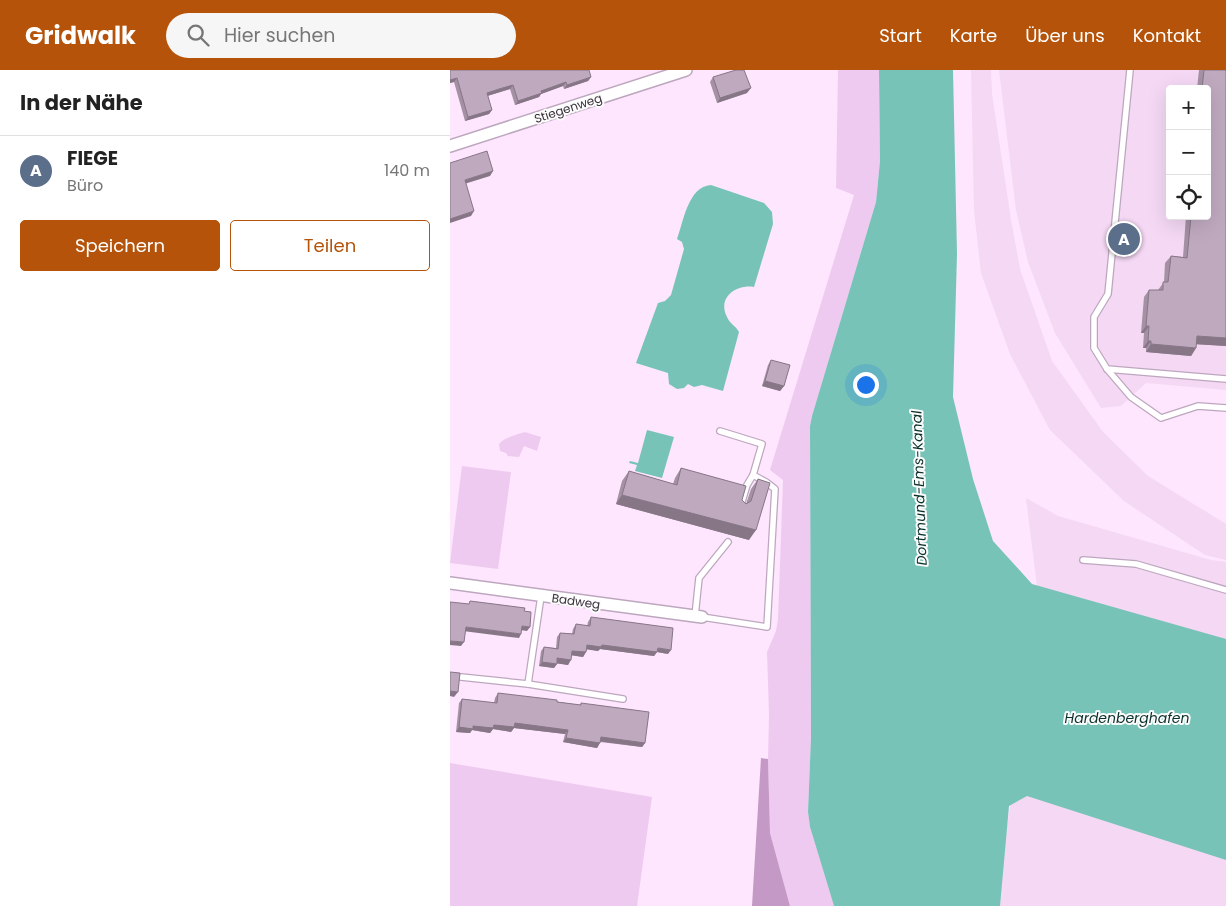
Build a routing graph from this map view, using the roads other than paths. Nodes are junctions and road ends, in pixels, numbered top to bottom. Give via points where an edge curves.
1 (686, 70) edge
2 (1130, 70) edge
3 (450, 146) edge
4 (1106, 368) junction
5 (1226, 379) edge
6 (1226, 408) edge
7 (720, 431) dead end
8 (753, 475) junction
9 (740, 509) edge
10 (728, 542) dead end
11 (1082, 560) dead end
12 (450, 584) edge
13 (1226, 590) edge
14 (541, 596) junction
15 (698, 617) junction
16 (461, 676) edge
17 (528, 684) junction
18 (623, 699) dead end

1 - 3 street, Stiegenweg
2 - 4 lane via 1108,294 1094,318 1094,348
4 - 5 lane
4 - 6 lane via 1131,397 1160,418 1198,406
7 - 8 lane via 762,444
8 - 9 lane
8 - 15 lane via 775,489 767,627
10 - 15 lane via 699,578
11 - 13 lane via 1136,564
12 - 14 street, Badweg
14 - 15 street, Badweg
14 - 17 lane
16 - 17 lane
17 - 18 lane

